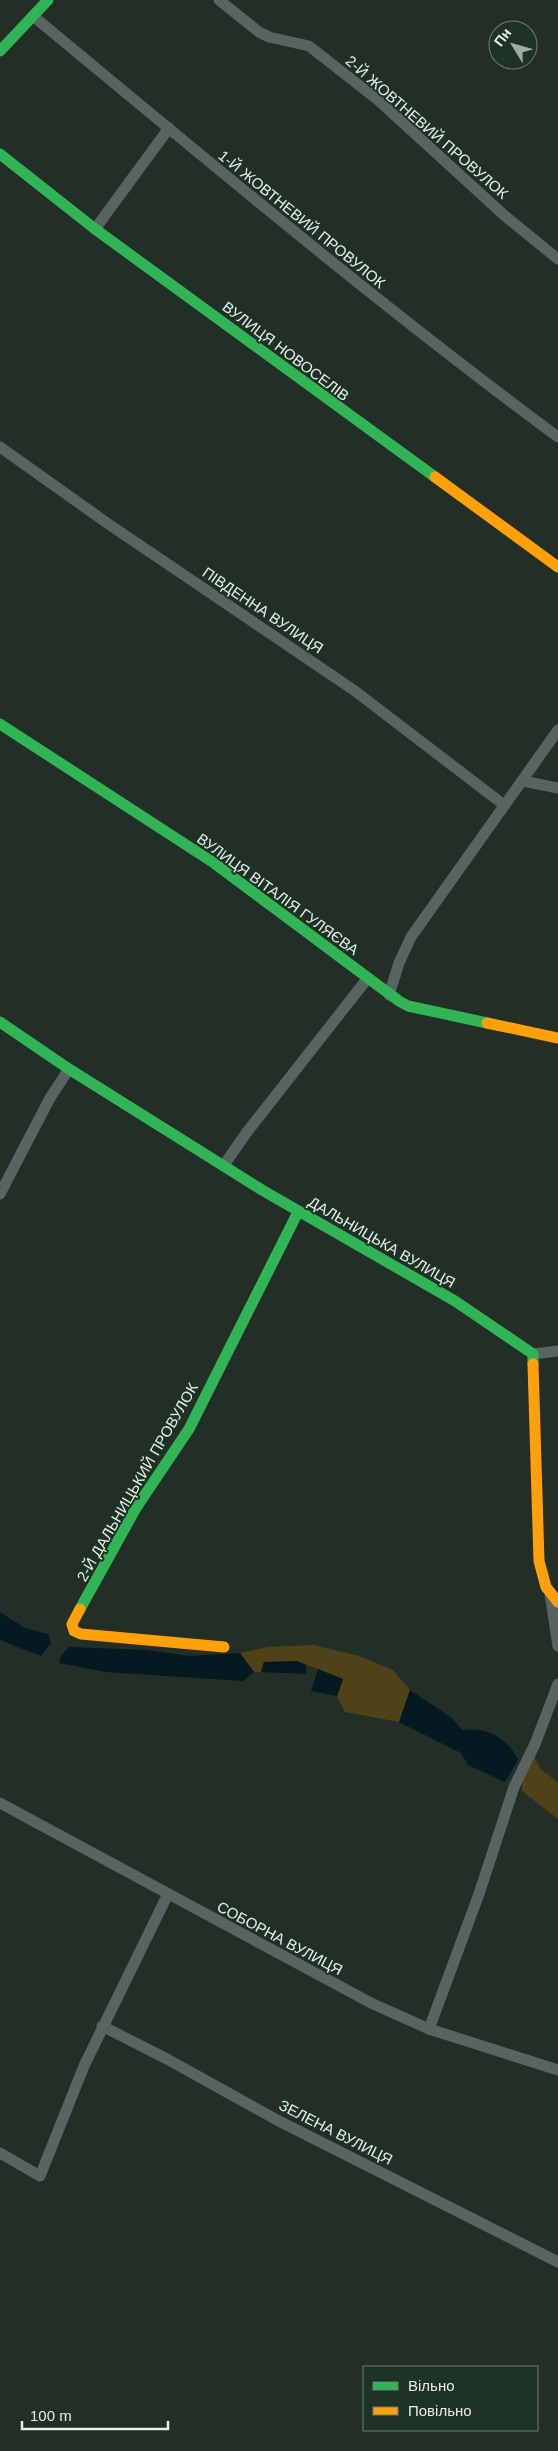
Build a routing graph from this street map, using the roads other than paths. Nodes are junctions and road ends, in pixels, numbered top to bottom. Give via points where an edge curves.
1 (48, 0) edge
2 (219, 0) edge
3 (34, 16) junction
4 (0, 51) edge
5 (169, 128) junction
6 (0, 154) edge
7 (94, 229) junction
8 (558, 259) edge
9 (558, 438) edge
10 (0, 447) edge
11 (558, 567) edge
12 (0, 724) edge
13 (558, 730) edge
14 (523, 780) junction
15 (558, 788) edge
16 (504, 804) junction
17 (367, 979) junction
18 (389, 995) junction
19 (0, 1022) edge
20 (558, 1038) edge
21 (69, 1069) junction
22 (224, 1165) junction
23 (0, 1194) edge
24 (298, 1212) junction
25 (558, 1351) edge
26 (533, 1354) junction
27 (554, 1598) edge
28 (558, 1644) edge
29 (224, 1647) dead end
30 (558, 1684) edge
31 (0, 1804) edge
32 (168, 1894) junction
33 (102, 2026) junction
34 (429, 2029) junction
35 (558, 2070) edge
36 (0, 2153) edge
37 (558, 2262) edge

1 - 3 main road
2 - 8 street, 2-Й ЖОВТНЕВИЙ ПРОВУЛОК via 259,32 309,46 378,100 505,216
3 - 4 main road
3 - 5 street, 1-Й ЖОВТНЕВИЙ ПРОВУЛОК
5 - 7 street
5 - 9 street, 1-Й ЖОВТНЕВИЙ ПРОВУЛОК via 404,320
6 - 7 main road, ВУЛИЦЯ НОВОСЕЛІВ
7 - 11 main road, ВУЛИЦЯ НОВОСЕЛІВ
10 - 16 street, ПІВДЕННА ВУЛИЦЯ via 355,691
12 - 17 main road, ВУЛИЦЯ ВІТАЛІЯ ГУЛЯЄВА via 214,863
13 - 14 street
14 - 15 street
14 - 16 street
16 - 18 street via 411,937
17 - 18 main road, ВУЛИЦЯ ВІТАЛІЯ ГУЛЯЄВА
17 - 22 street via 246,1132
18 - 20 main road, ВУЛИЦЯ ВІТАЛІЯ ГУЛЯЄВА via 408,1006
19 - 21 main road, ДАЛЬНИЦЬКА ВУЛИЦЯ
21 - 22 main road, ДАЛЬНИЦЬКА ВУЛИЦЯ
21 - 23 street via 50,1098
22 - 24 main road, ДАЛЬНИЦЬКА ВУЛИЦЯ
24 - 26 main road, ДАЛЬНИЦЬКА ВУЛИЦЯ via 455,1301
24 - 29 main road, 2-Й ДАЛЬНИЦЬКИЙ ПРОВУЛОК via 189,1429 136,1508 72,1624 74,1631 81,1634
25 - 26 street
26 - 27 main road via 539,1560
27 - 28 street
30 - 34 street via 514,1787
31 - 32 street, СОБОРНА ВУЛИЦЯ
32 - 33 street
32 - 34 street, СОБОРНА ВУЛИЦЯ via 328,1981
33 - 36 street via 40,2176
33 - 37 street, ЗЕЛЕНА ВУЛИЦЯ via 277,2120
34 - 35 street, СОБОРНА ВУЛИЦЯ

